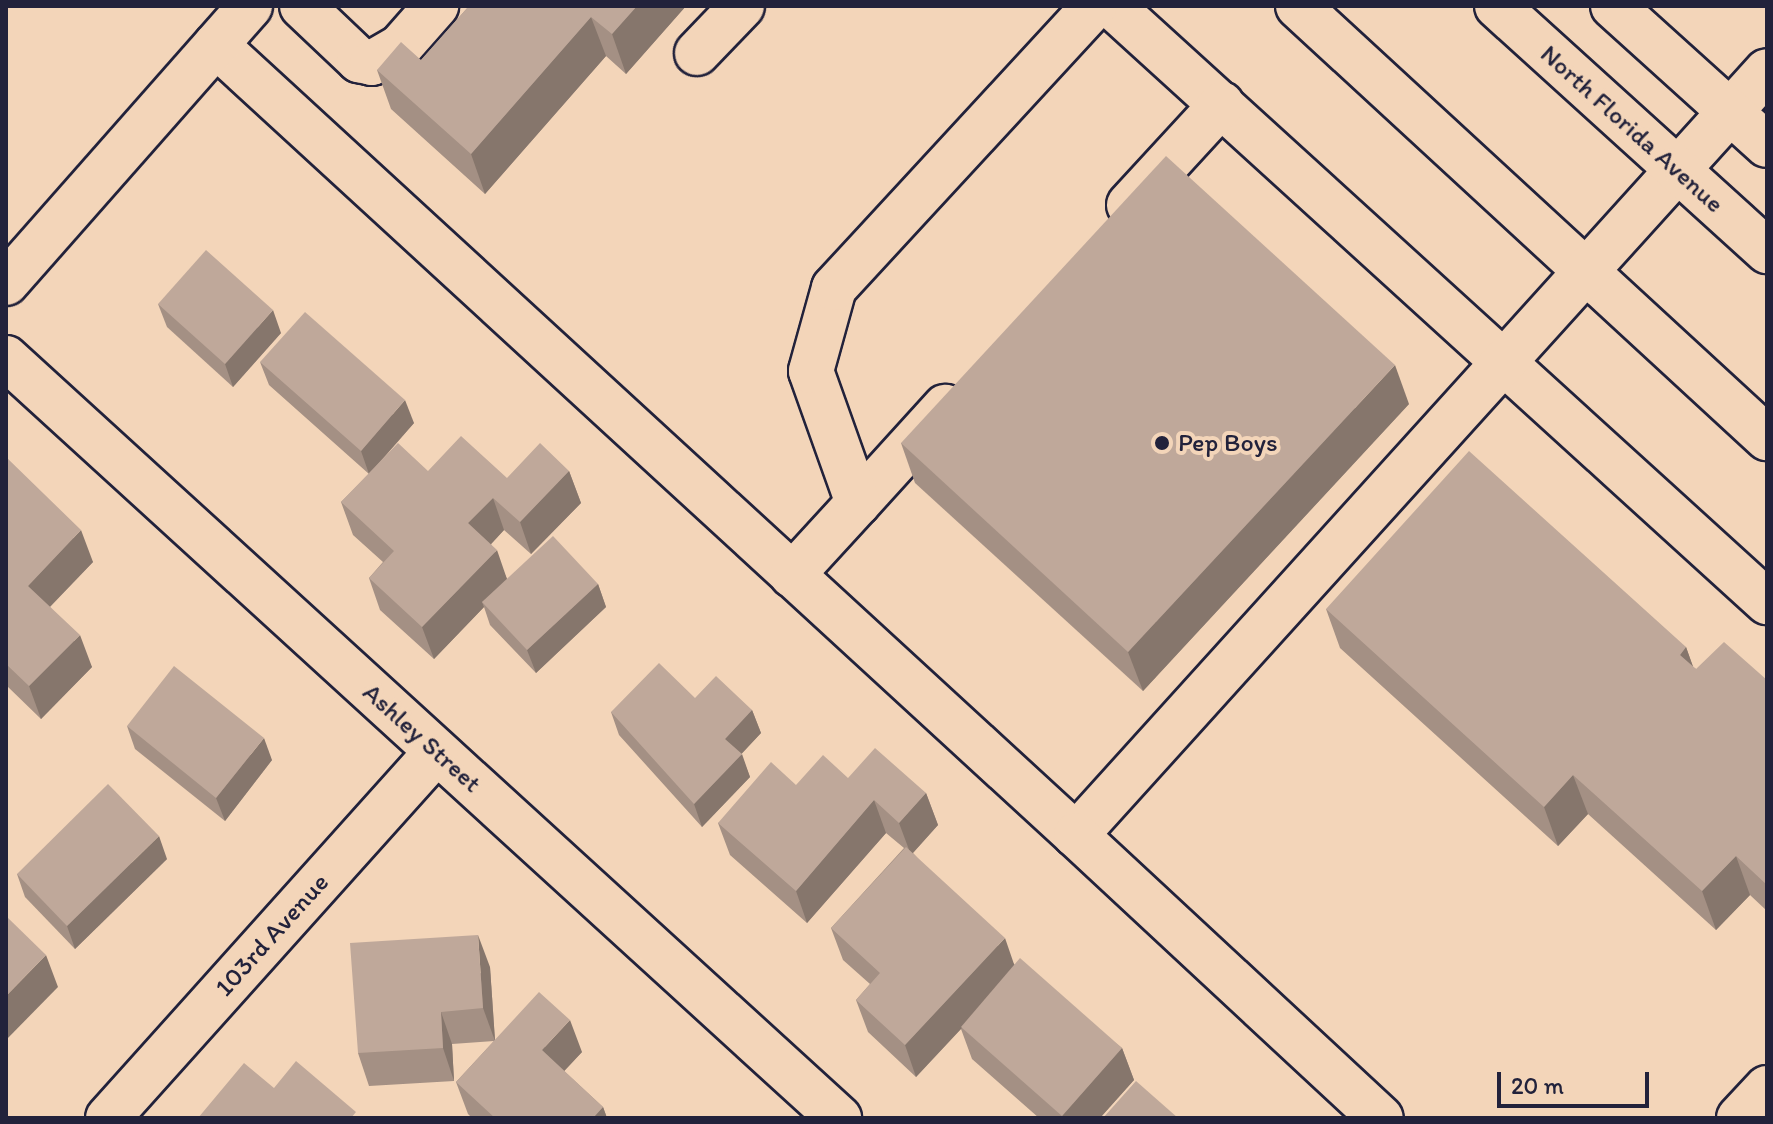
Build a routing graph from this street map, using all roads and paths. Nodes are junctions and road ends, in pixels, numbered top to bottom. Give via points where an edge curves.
1 (250, 6) edge
2 (302, 6) edge
3 (436, 6) edge
4 (742, 6) edge
5 (1094, 6) edge
6 (1112, 6) edge
7 (1298, 6) edge
8 (1497, 6) edge
9 (1613, 6) edge
10 (216, 45) junction
11 (697, 53) dead end
12 (1767, 71) edge
13 (1222, 104) junction
14 (1731, 112) junction
15 (1767, 145) edge
16 (1678, 171) junction
17 (1104, 233) edge
18 (1767, 251) edge
19 (1587, 271) junction
20 (6, 283) edge
21 (6, 358) edge
22 (1508, 359) junction
23 (976, 373) edge
24 (1767, 438) edge
25 (858, 503) junction
26 (792, 575) junction
27 (1767, 602) edge
28 (436, 752) junction
29 (1076, 835) junction
30 (108, 1118) edge
31 (839, 1118) edge
32 (1381, 1118) edge

1 - 10 street
2 - 3 street via 359,60 372,63 400,47
4 - 11 street
5 - 25 street via 834,288 811,371
6 - 13 street
7 - 19 street
8 - 16 street, North Florida Avenue
9 - 14 street
10 - 20 street
10 - 26 street
12 - 14 street
13 - 17 street
13 - 22 street
14 - 15 street
14 - 16 street
16 - 18 street, North Florida Avenue
16 - 19 street
19 - 22 street
19 - 24 street
21 - 28 street, Ashley Street
22 - 27 street
22 - 29 street
23 - 25 street
25 - 26 street
26 - 29 street
28 - 30 street, 103rd Avenue
28 - 31 street, Ashley Street
29 - 32 street

